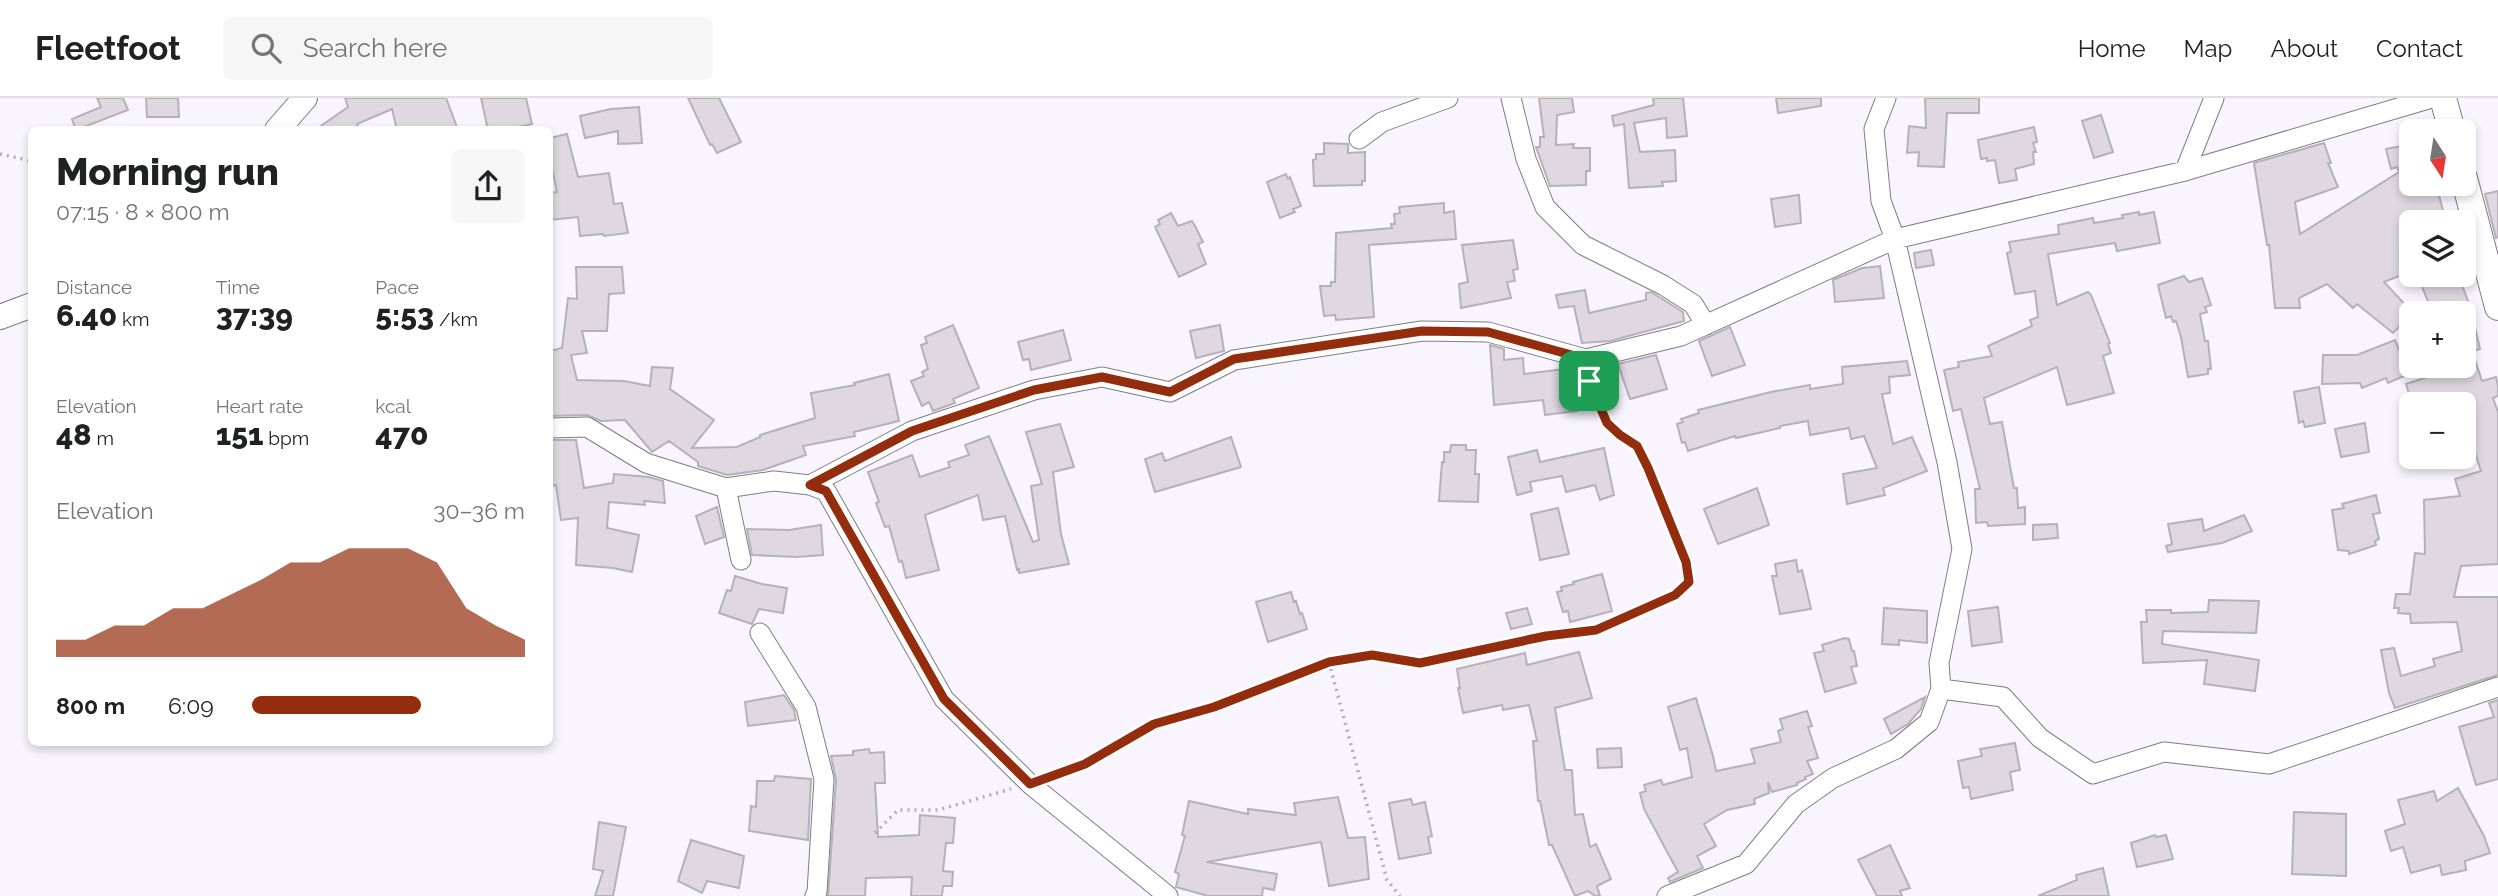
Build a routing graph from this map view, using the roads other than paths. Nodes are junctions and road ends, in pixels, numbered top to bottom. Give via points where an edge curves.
1 (305, 98) edge
2 (1448, 98) edge
3 (1511, 98) edge
4 (1886, 98) edge
5 (2214, 98) edge
6 (2432, 98) edge
7 (2443, 98) edge
8 (2449, 119) edge
9 (281, 126) edge
10 (1359, 139) dead end
11 (2185, 171) junction
12 (2469, 196) edge
13 (1895, 239) junction
14 (28, 306) edge
15 (2498, 307) edge
16 (0, 317) edge
17 (1706, 325) junction
18 (553, 428) edge
19 (810, 485) junction
20 (726, 488) junction
21 (741, 560) dead end
22 (760, 633) dead end
23 (2498, 687) edge
24 (1941, 689) junction
25 (815, 896) edge
26 (1168, 896) edge
27 (1667, 896) edge

1 - 9 street
2 - 10 street via 1382,122
3 - 17 street via 1526,159 1545,207 1583,244 1693,304
4 - 13 street via 1874,129 1881,201
5 - 11 street
6 - 11 street
7 - 8 main road
11 - 13 street
12 - 15 main road
13 - 17 street
13 - 24 street via 1947,462 1962,549 1939,663
14 - 16 street
17 - 19 street via 1681,336 1586,359 1488,332 1422,331 1234,359 1170,392 1102,377 1034,390 912,431
18 - 20 street via 587,427 646,463
19 - 20 street via 774,481
19 - 26 street via 826,491 944,699 1030,784
20 - 21 street
22 - 25 street via 806,707 824,779
23 - 24 street via 2270,764 2164,752 2093,774 2040,738 2003,697
24 - 27 street via 1929,722 1896,749 1833,778 1796,804 1746,864

